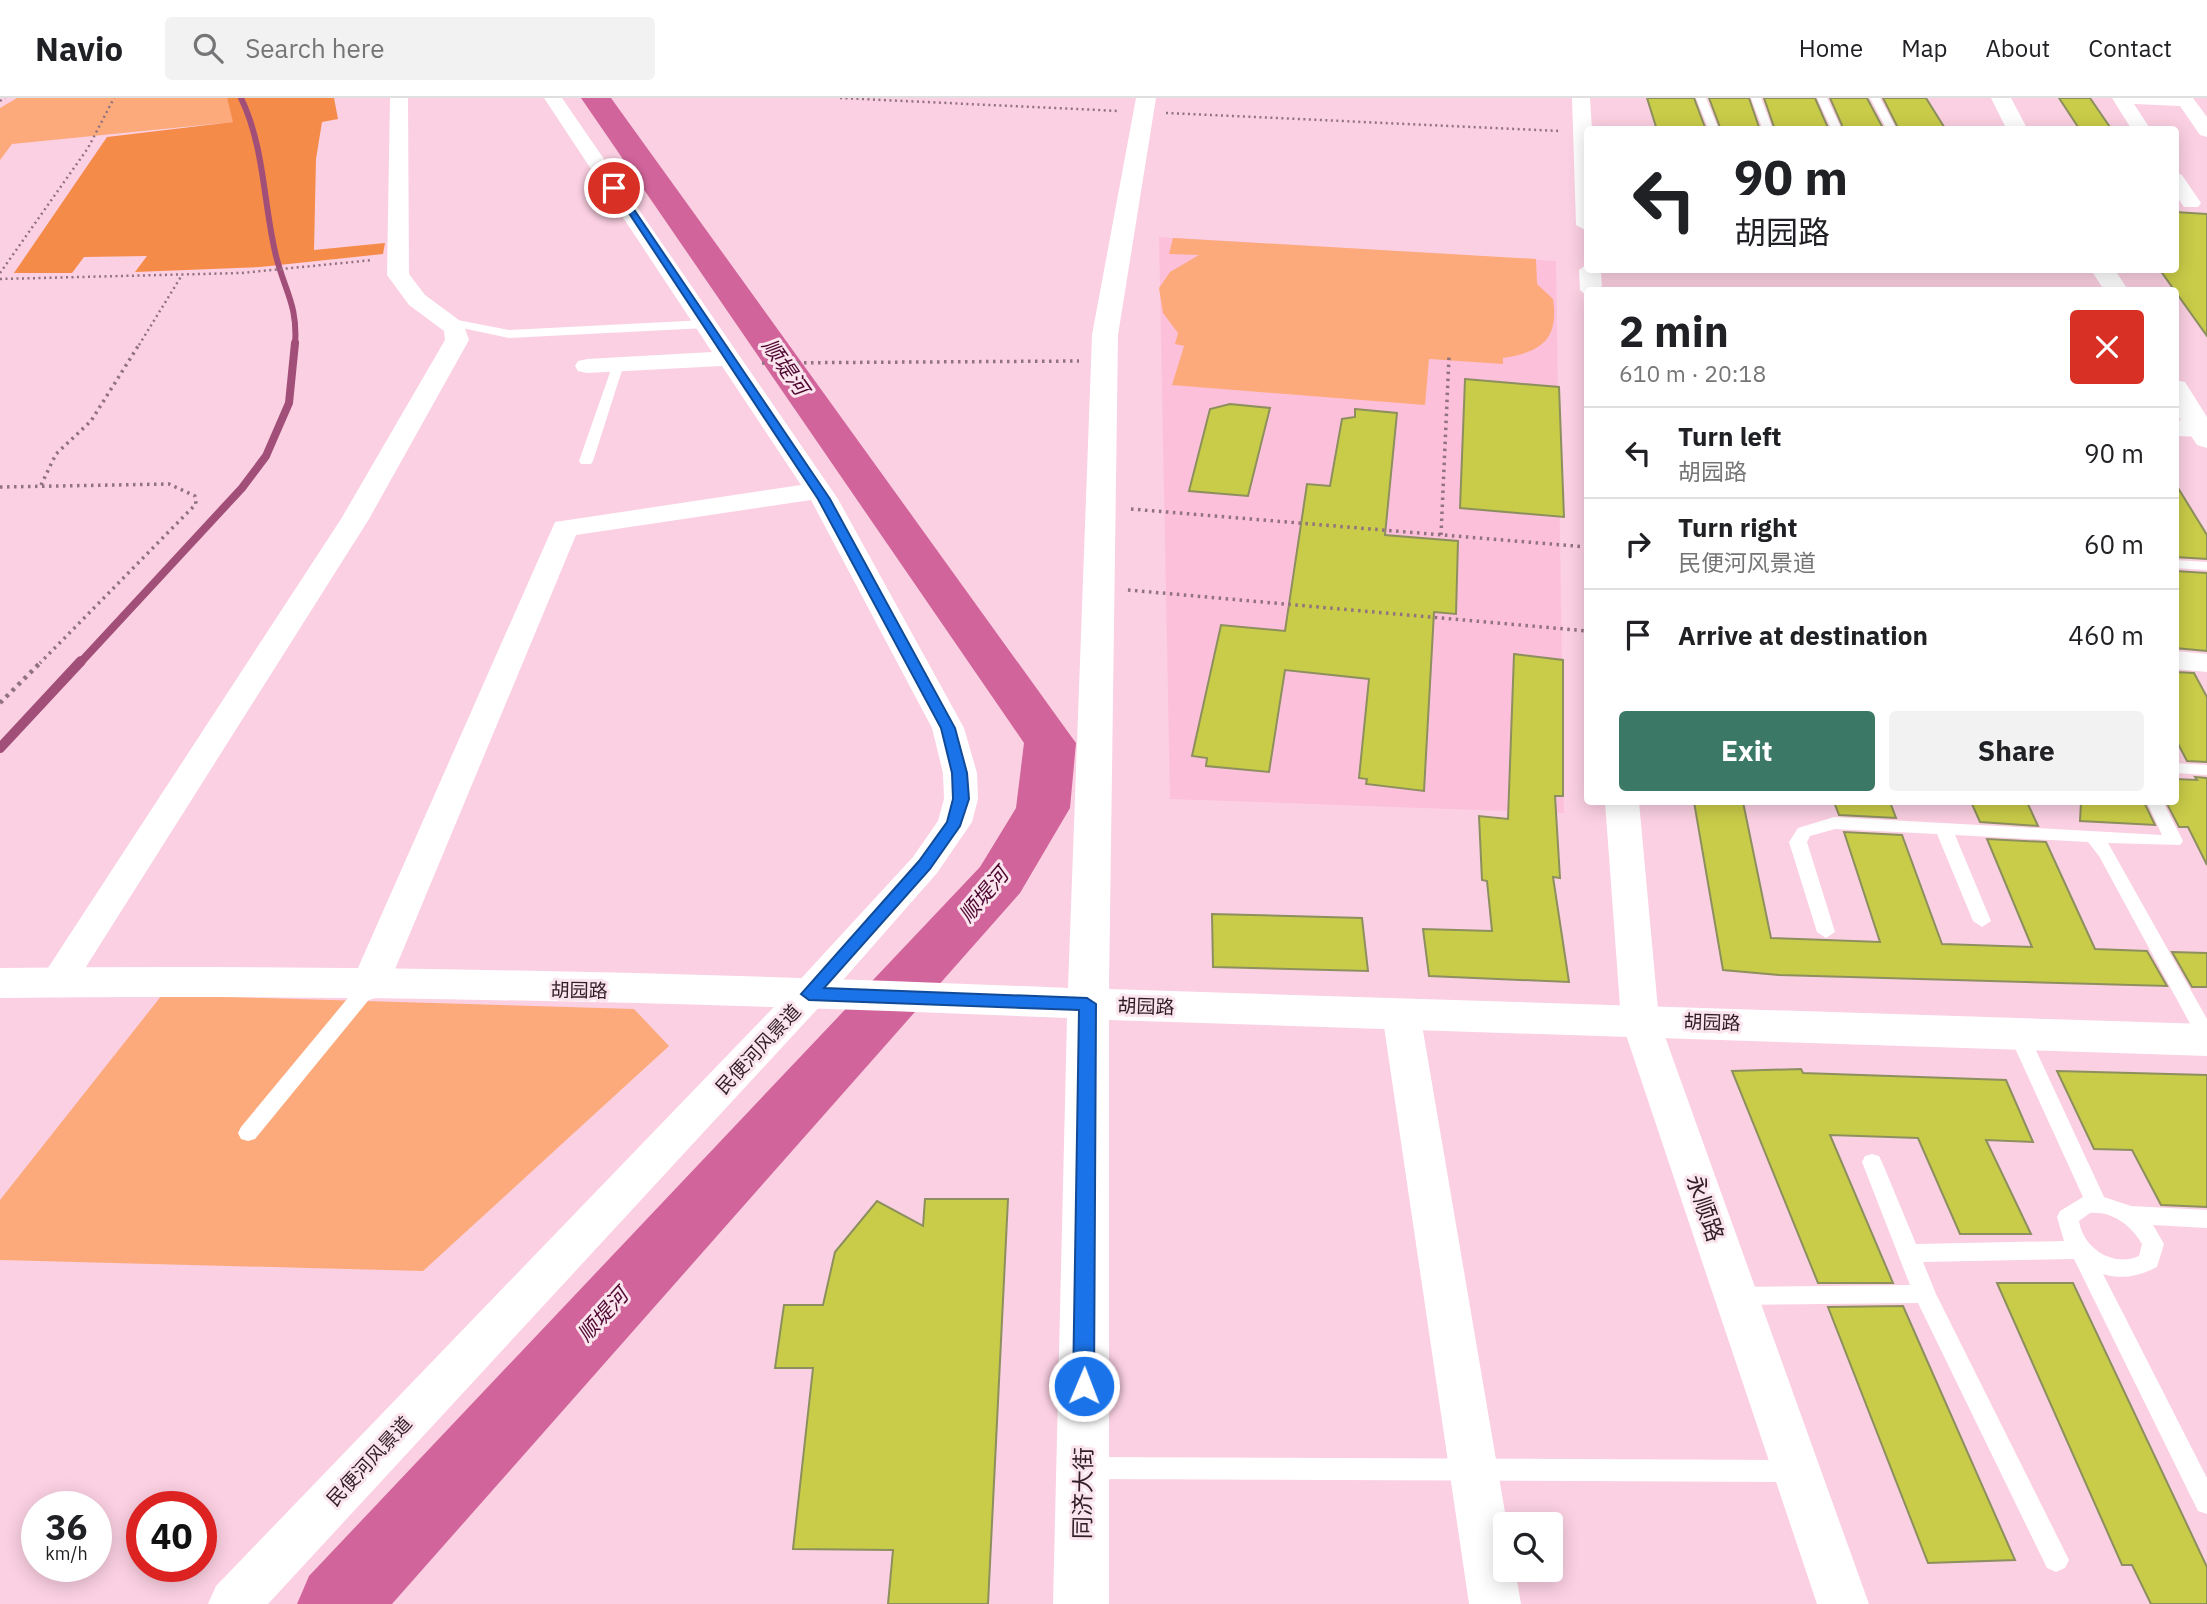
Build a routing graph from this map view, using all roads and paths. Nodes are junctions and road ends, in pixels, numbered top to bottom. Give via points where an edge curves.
1 (5, 98) edge
2 (114, 98) edge
3 (399, 98) edge
4 (553, 98) edge
5 (840, 98) edge
6 (1581, 98) edge
7 (1701, 98) edge
8 (1756, 98) edge
9 (1822, 98) edge
10 (1874, 98) edge
11 (2001, 98) edge
12 (2165, 99) edge
13 (0, 101) edge
14 (2128, 102) edge
15 (1145, 105) edge
16 (2199, 108) edge
17 (1712, 126) edge
18 (1766, 126) edge
19 (1835, 126) edge
20 (1890, 126) edge
21 (2016, 126) edge
22 (2140, 126) edge
23 (2207, 131) edge
24 (1582, 132) junction
25 (1584, 169) edge
26 (2179, 185) edge
27 (2191, 203) dead end
28 (397, 258) junction
29 (0, 273) edge
30 (182, 275) junction
31 (0, 279) edge
32 (447, 322) junction
33 (706, 324) junction
34 (1449, 357) dead end
35 (745, 360) junction
36 (1104, 361) junction
37 (618, 364) junction
38 (587, 366) dead end
39 (2179, 396) edge
40 (2197, 431) edge
41 (586, 461) dead end
42 (41, 485) junction
43 (0, 487) edge
44 (819, 491) junction
45 (1102, 507) junction
46 (1441, 535) junction
47 (1584, 547) edge
48 (2179, 564) edge
49 (2207, 566) edge
50 (1098, 588) junction
51 (1584, 631) edge
52 (2179, 660) edge
53 (2207, 663) edge
54 (0, 703) edge
55 (2179, 768) edge
56 (2207, 770) edge
57 (1622, 805) edge
58 (2156, 805) edge
59 (1944, 829) junction
60 (2093, 836) junction
61 (1982, 921) dead end
62 (1826, 932) dead end
63 (59, 980) junction
64 (0, 983) edge
65 (369, 986) junction
66 (818, 993) junction
67 (1087, 1004) junction
68 (1401, 1013) junction
69 (1640, 1020) junction
70 (2018, 1033) junction
71 (2207, 1038) edge
72 (248, 1133) dead end
73 (1872, 1162) dead end
74 (2097, 1205) junction
75 (2129, 1215) junction
76 (2207, 1219) edge
77 (2080, 1250) junction
78 (1908, 1253) junction
79 (1925, 1294) junction
80 (1736, 1296) junction
81 (1083, 1468) junction
82 (1474, 1470) junction
83 (1797, 1471) junction
84 (2207, 1503) edge
85 (2056, 1560) dead end
86 (234, 1604) edge
87 (1082, 1604) edge
88 (1496, 1604) edge
89 (1843, 1604) edge

1 - 13 path
2 - 29 path via 88,148
3 - 28 street
4 - 33 street, 民便河风景道
5 - 15 path
6 - 24 street
7 - 17 lane
8 - 18 lane
9 - 19 lane
10 - 20 lane
11 - 21 street
12 - 14 street
12 - 16 street
14 - 16 street
14 - 22 street
15 - 24 path
15 - 36 street, 同济大街
16 - 23 street
24 - 25 street
26 - 27 street
28 - 30 path
28 - 32 street via 398,275 417,300
30 - 31 path
30 - 42 path via 102,405 56,454
32 - 33 lane via 509,334
32 - 63 street via 455,328 457,340 355,519
33 - 35 street, 民便河风景道
34 - 46 path
35 - 36 path
35 - 37 street
35 - 44 street, 民便河风景道
36 - 45 street, 同济大街
37 - 38 street
37 - 41 lane
39 - 40 street
42 - 43 path
42 - 54 path via 169,484 195,496 195,504
44 - 65 street via 565,527
44 - 66 street, 民便河风景道 via 948,728 960,773 961,799 955,822 925,865
45 - 46 path
45 - 50 street, 同济大街
46 - 47 path
48 - 49 lane
50 - 51 path
50 - 67 street, 同济大街
52 - 53 street
55 - 56 lane
57 - 69 street, 永顺路
58 - 60 lane via 2174,841
59 - 60 lane
59 - 61 lane
59 - 62 lane via 1834,824 1804,832 1798,842
60 - 71 lane
63 - 64 street, 胡园路
63 - 65 street, 胡园路
65 - 66 street, 胡园路
65 - 72 lane
66 - 67 street, 胡园路
66 - 86 street, 民便河风景道
67 - 68 street, 胡园路
67 - 81 street, 同济大街
68 - 69 street, 胡园路
68 - 82 street
69 - 70 street, 胡园路
69 - 80 street, 永顺路
70 - 71 street, 胡园路
70 - 74 lane
73 - 78 lane
74 - 75 lane
74 - 77 lane via 2074,1210 2068,1217 2072,1239
75 - 76 lane
75 - 77 lane via 2153,1244 2149,1261 2141,1266 2111,1266
77 - 78 lane
77 - 84 lane
78 - 79 lane
79 - 80 lane
79 - 85 lane
80 - 83 street, 永顺路
81 - 82 lane
81 - 87 street, 同济大街
82 - 83 lane
82 - 88 street
83 - 89 street, 永顺路

